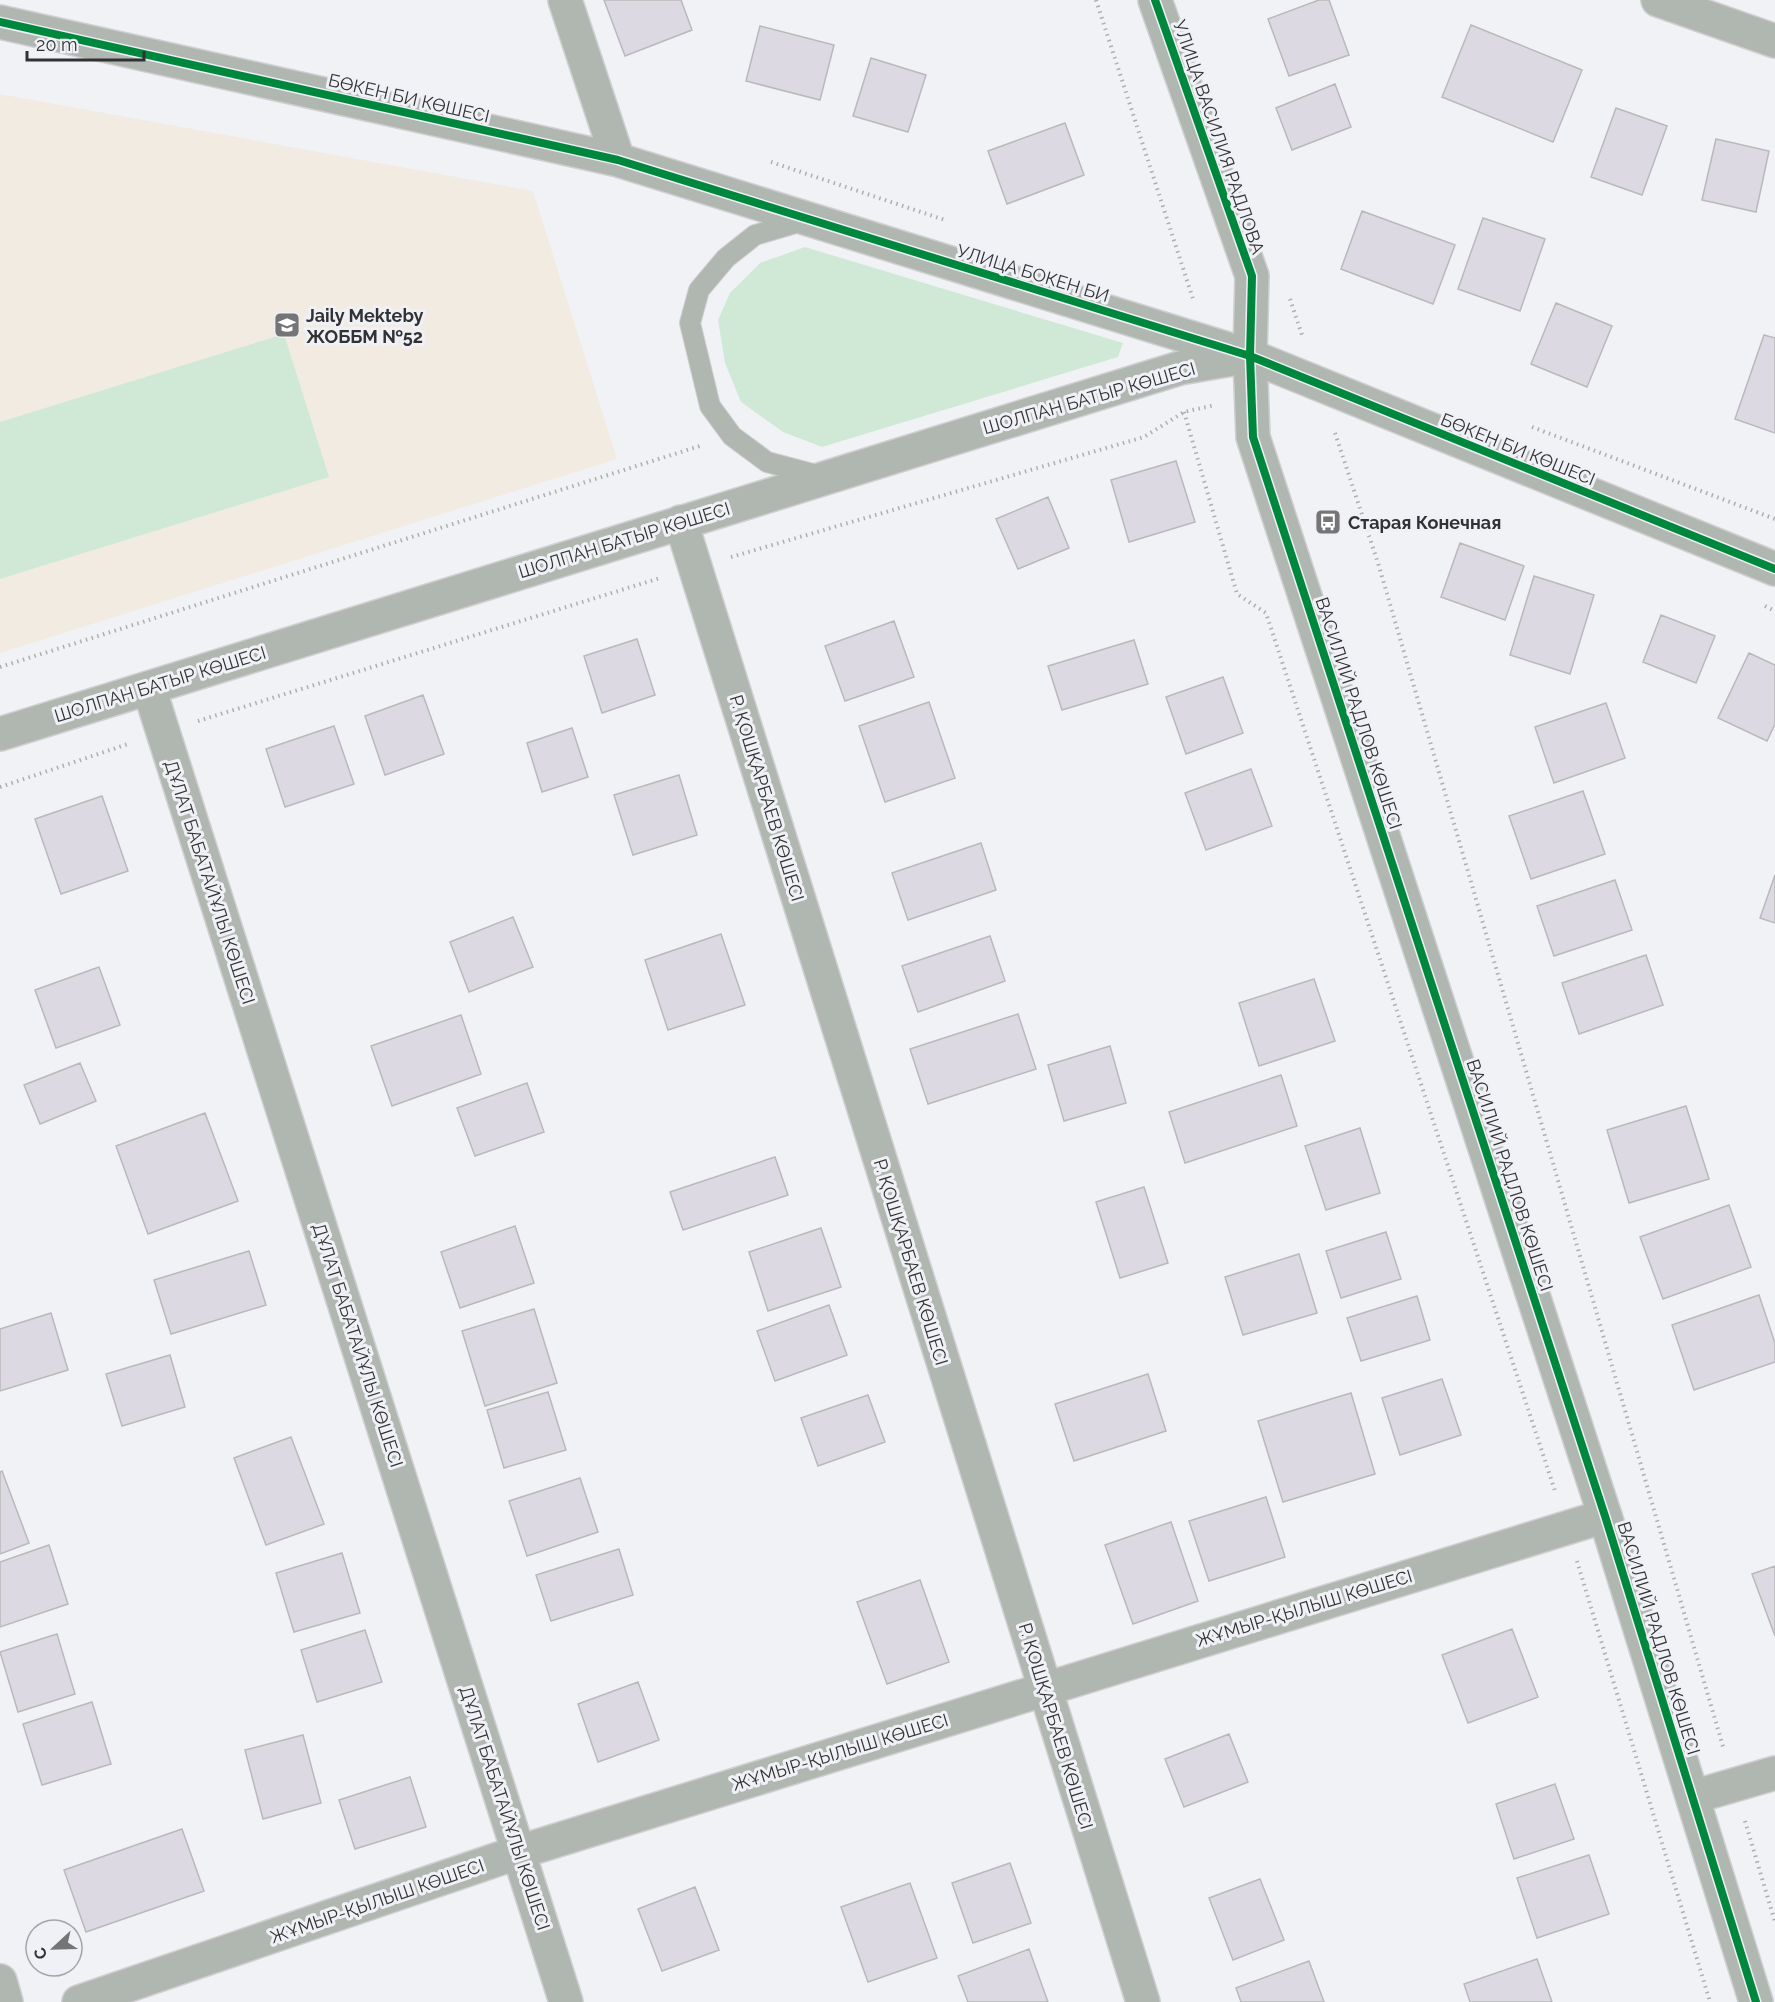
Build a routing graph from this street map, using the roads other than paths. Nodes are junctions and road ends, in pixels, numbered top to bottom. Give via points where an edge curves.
1 (566, 0) edge
2 (1155, 0) edge
3 (1658, 0) edge
4 (0, 22) edge
5 (1775, 41) edge
6 (618, 160) junction
7 (807, 220) junction
8 (1250, 356) junction
9 (826, 477) junction
10 (681, 522) junction
11 (1775, 568) edge
12 (149, 688) junction
13 (0, 734) edge
14 (1605, 1515) junction
15 (1044, 1688) junction
16 (1775, 1773) edge
17 (1693, 1797) junction
18 (519, 1852) junction
19 (0, 1982) edge
20 (6, 2002) edge
21 (79, 2002) edge
22 (566, 2002) edge
23 (1143, 2002) edge
24 (1756, 2002) edge

1 - 6 street
2 - 8 street, УЛИЦА ВАСИЛИЯ РАДЛОВА via 1252,276
3 - 5 street
4 - 6 street, БӨКЕН БИ КӨШЕСІ
6 - 7 street, БӨКЕН БИ КӨШЕСІ
7 - 8 street, УЛИЦА БОКЕН БИ
7 - 9 lane via 756,235 726,258 699,290 690,323 710,406 732,436 767,462
8 - 9 street, ШОЛПАН БАТЫР КӨШЕСІ via 1180,368
8 - 11 street, БӨКЕН БИ КӨШЕСІ
8 - 14 street, ВАСИЛИЙ РАДЛОВ КӨШЕСІ via 1252,437
9 - 10 street, ШОЛПАН БАТЫР КӨШЕСІ
10 - 12 street, ШОЛПАН БАТЫР КӨШЕСІ
10 - 15 street, Р. ҚОШҚАРБАЕВ КӨШЕСІ
12 - 13 street, ШОЛПАН БАТЫР КӨШЕСІ
12 - 18 street, ДҰЛАТ БАБАТАЙҰЛЫ КӨШЕСІ
14 - 15 street, ЖҰМЫР-ҚЫЛЫШ КӨШЕСІ
14 - 17 street, ВАСИЛИЙ РАДЛОВ КӨШЕСІ
15 - 18 street, ЖҰМЫР-ҚЫЛЫШ КӨШЕСІ
15 - 23 street, Р. ҚОШҚАРБАЕВ КӨШЕСІ
16 - 17 street
17 - 24 street, ВАСИЛИЙ РАДЛОВ КӨШЕСІ
18 - 21 street, ЖҰМЫР-ҚЫЛЫШ КӨШЕСІ
18 - 22 street, ДҰЛАТ БАБАТАЙҰЛЫ КӨШЕСІ
19 - 20 street

